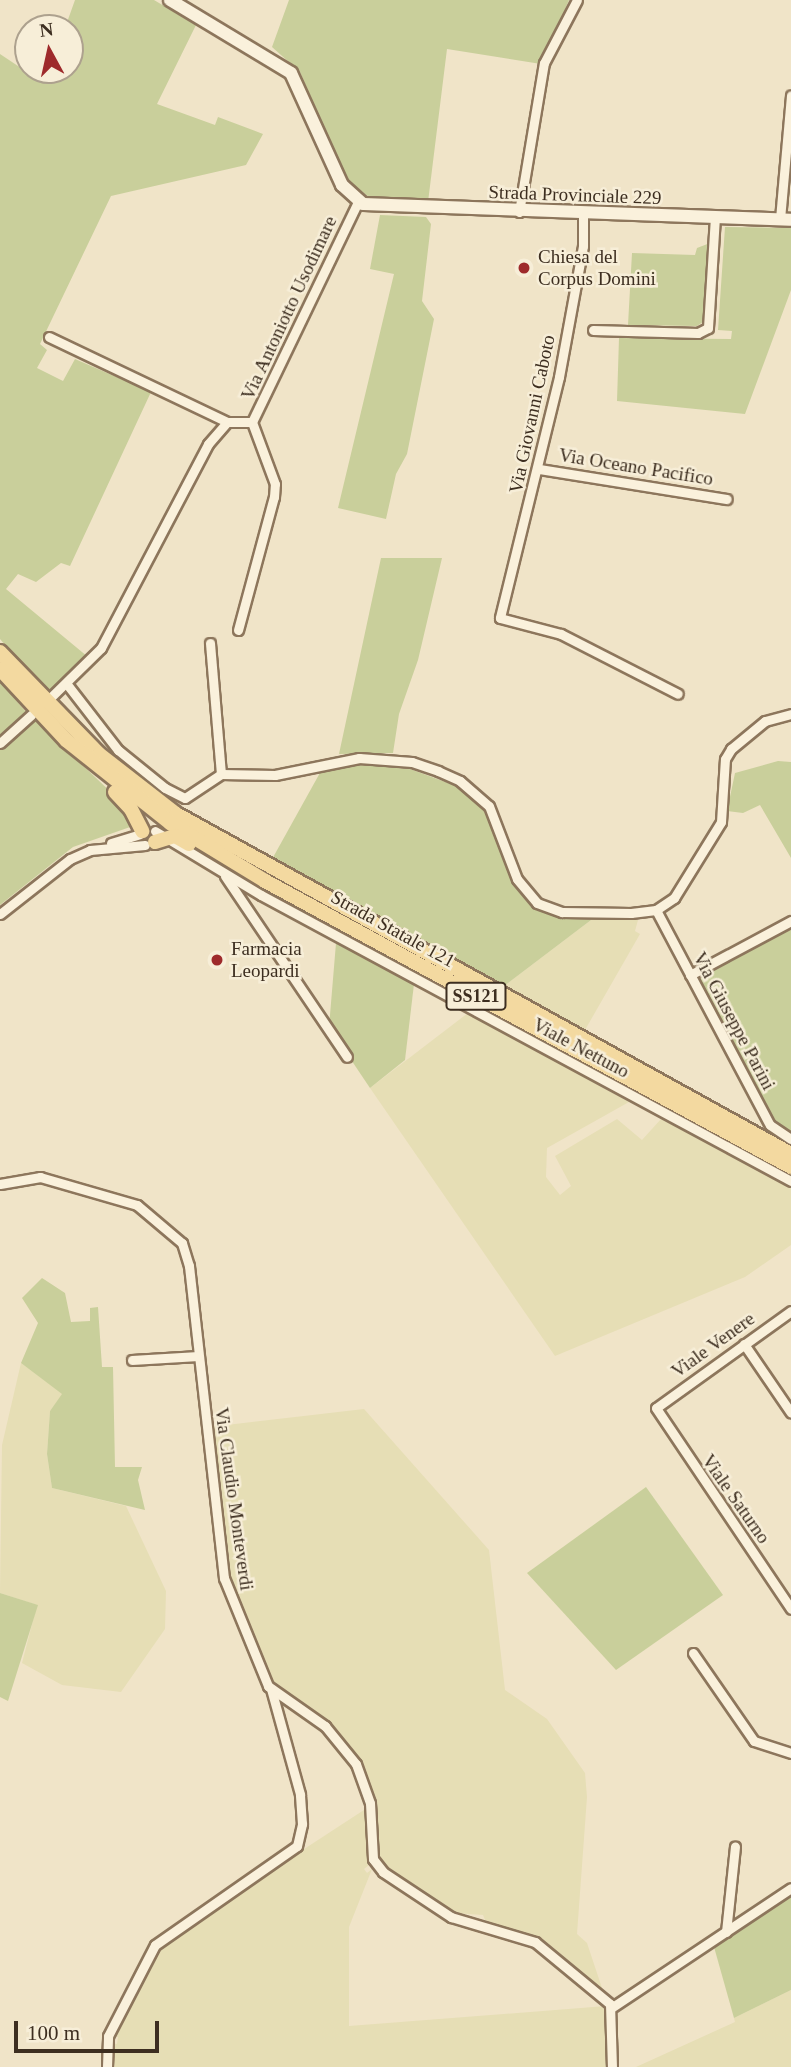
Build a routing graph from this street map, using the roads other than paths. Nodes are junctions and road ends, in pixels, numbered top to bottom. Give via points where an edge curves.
1 (170, 0) edge
2 (577, 0) edge
3 (791, 95) edge
4 (358, 202) junction
5 (519, 212) junction
6 (583, 214) junction
7 (716, 218) junction
8 (786, 220) edge
9 (593, 330) dead end
10 (48, 337) dead end
11 (227, 422) junction
12 (253, 422) junction
13 (539, 469) junction
14 (727, 499) dead end
15 (238, 630) dead end
16 (210, 643) dead end
17 (0, 652) edge
18 (0, 669) edge
19 (66, 683) junction
20 (678, 694) dead end
21 (50, 698) dead end
22 (791, 714) edge
23 (31, 715) dead end
24 (67, 741) junction
25 (0, 743) edge
26 (221, 774) junction
27 (168, 815) junction
28 (153, 838) junction
29 (224, 874) junction
30 (265, 880) junction
31 (656, 910) junction
32 (0, 914) edge
33 (791, 921) edge
34 (690, 975) junction
35 (347, 1057) dead end
36 (791, 1139) edge
37 (791, 1154) edge
38 (791, 1167) edge
39 (791, 1181) edge
40 (0, 1184) edge
41 (791, 1311) edge
42 (744, 1344) junction
43 (198, 1356) junction
44 (132, 1360) dead end
45 (656, 1408) joint
46 (791, 1413) edge
47 (791, 1609) edge
48 (693, 1653) dead end
49 (271, 1689) junction
50 (791, 1754) edge
51 (736, 1846) dead end
52 (791, 1888) edge
53 (726, 1932) junction
54 (611, 2008) junction
55 (107, 2067) edge
56 (612, 2067) edge

1 - 4 street via 291,73 334,171
2 - 5 street via 544,63
3 - 8 street
4 - 5 street, Strada Provinciale 229 via 383,208
4 - 12 street, Via Antoniotto Usodimare
5 - 6 street, Strada Provinciale 229
6 - 7 street, Strada Provinciale 229
6 - 13 street, Via Giovanni Caboto via 583,246
7 - 8 street, Strada Provinciale 229
7 - 9 street via 708,328 698,333
10 - 11 street
11 - 12 street
11 - 19 street via 208,444 101,648
12 - 15 street, Via Antoniotto Usodimare via 275,484
13 - 14 street, Via Oceano Pacifico
13 - 20 street, Via Giovanni Caboto via 500,618 561,634
16 - 26 street
17 - 27 main road, SS121 via 99,754
18 - 24 main road, SS121
19 - 21 street
19 - 26 street via 117,750 165,788 185,798
22 - 31 street via 765,721 724,759 726,803 716,835 674,898
23 - 25 street
24 - 27 main road, SS121
24 - 28 main road via 86,768 122,799
26 - 31 street via 275,775 359,758 412,762 460,781 489,806 517,879 537,903 562,912
27 - 30 main road, Strada Statale 121 / SS121
27 - 37 main road, Strada Statale 121 / SS121
28 - 29 street, Viale Nettuno
28 - 30 main road via 175,836 228,867
28 - 32 street via 90,850 69,859
29 - 35 street
29 - 39 street, Viale Nettuno
30 - 38 main road, Strada Statale 121 / SS121
31 - 34 street, Via Giuseppe Parini
33 - 34 street
34 - 36 street, Via Giuseppe Parini via 770,1125
40 - 43 street, Via Claudio Monteverdi via 31,1177 53,1179 147,1210 186,1252
41 - 42 street, Viale Venere
42 - 45 street, Viale Venere
42 - 46 street
43 - 44 street
43 - 49 street, Via Claudio Monteverdi via 224,1578
45 - 47 street, Viale Saturno
48 - 50 street via 754,1741
49 - 54 street via 325,1726 356,1764 370,1803 373,1859 383,1872 451,1917 535,1942
49 - 55 street, Via Claudio Monteverdi via 300,1794 302,1824 297,1846 155,1945 108,2035
51 - 53 street
52 - 53 street
53 - 54 street
54 - 56 street

